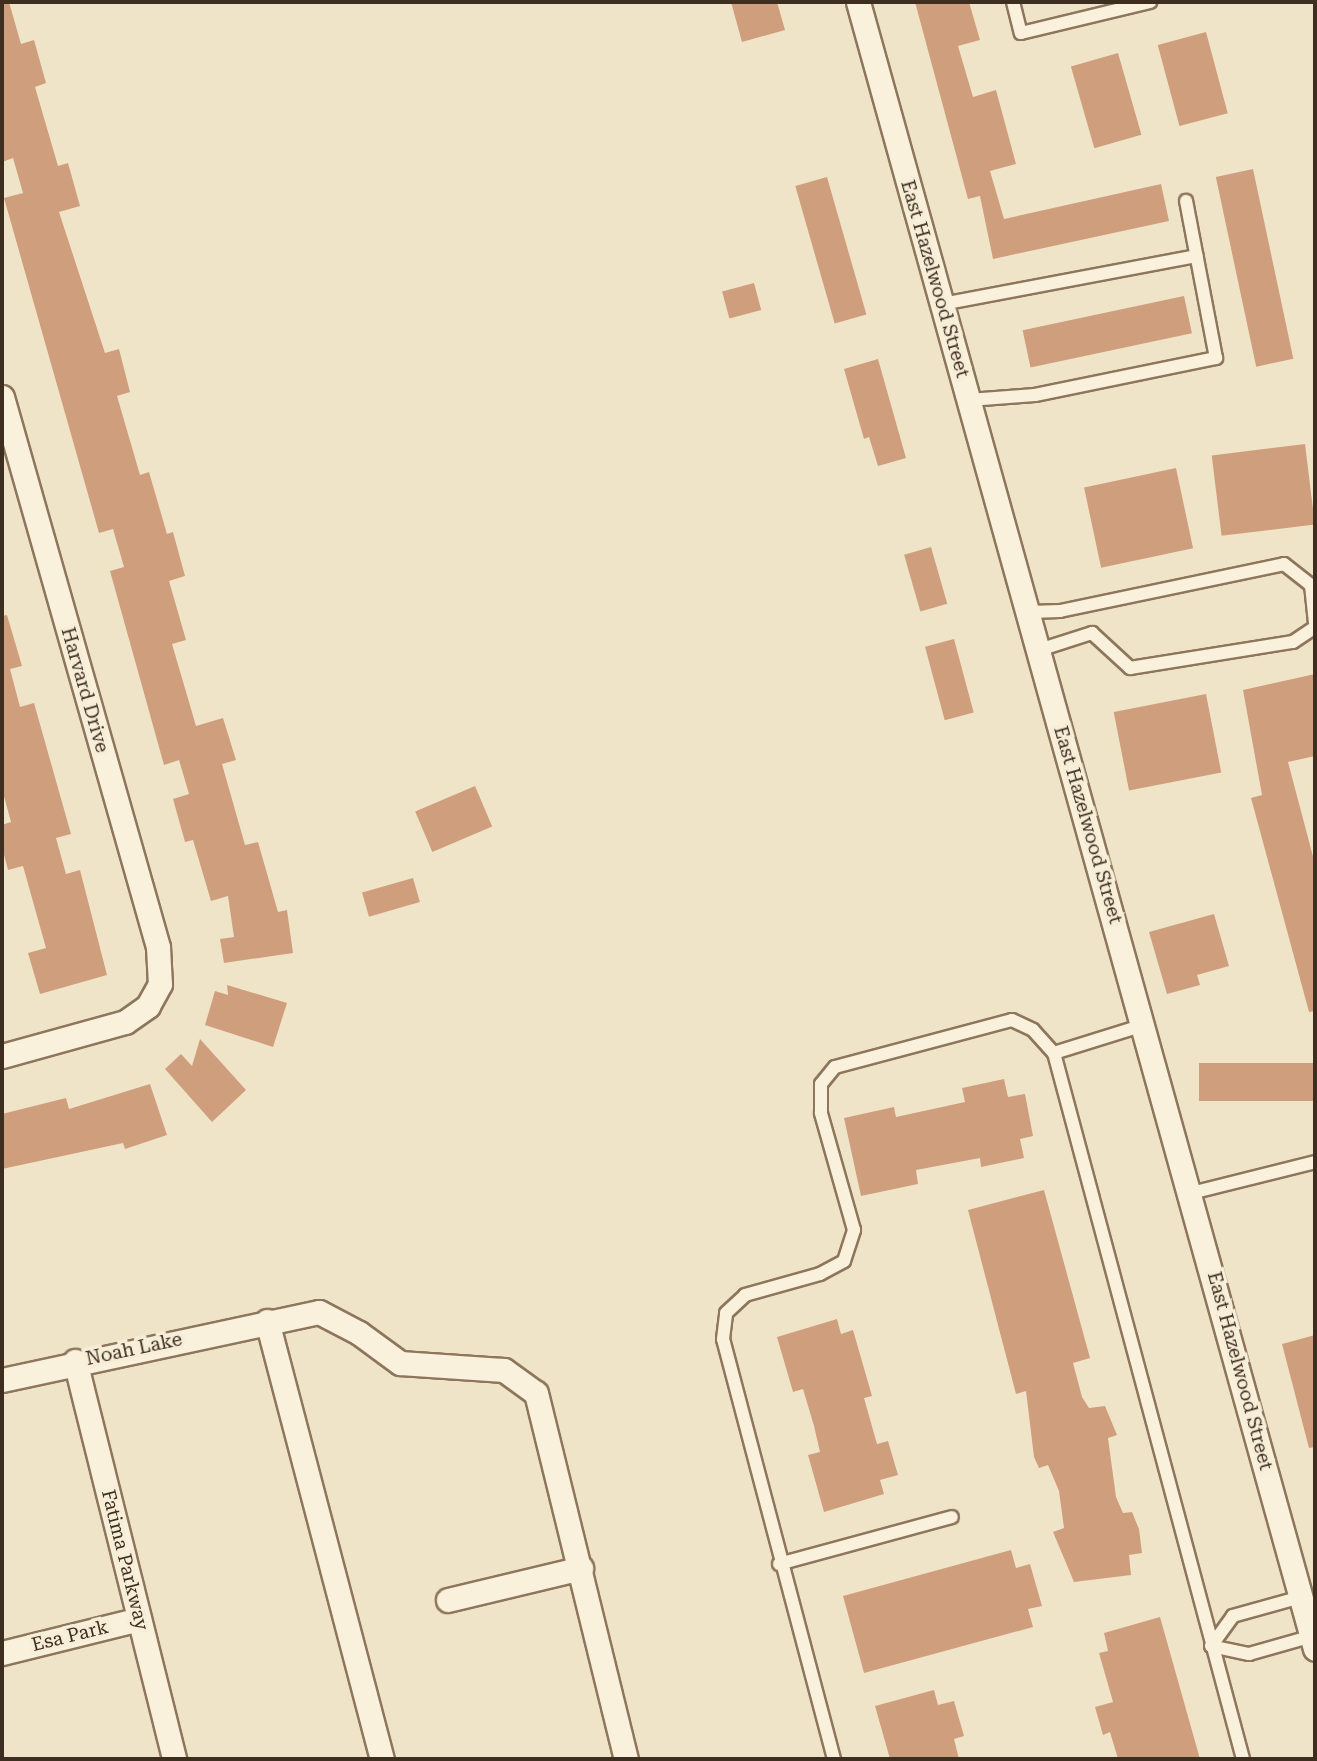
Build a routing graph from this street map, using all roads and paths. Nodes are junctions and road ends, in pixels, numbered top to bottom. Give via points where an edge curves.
1 (858, 2) edge
2 (1013, 2) edge
3 (1150, 2) edge
4 (1186, 201) dead end
5 (1196, 256) junction
6 (942, 304) junction
7 (2, 397) edge
8 (969, 400) junction
9 (1028, 612) junction
10 (1315, 625) edge
11 (1039, 650) junction
12 (1144, 1025) junction
13 (1054, 1053) junction
14 (2, 1056) edge
15 (1315, 1162) edge
16 (1191, 1193) junction
17 (267, 1321) junction
18 (75, 1361) junction
19 (2, 1380) edge
20 (952, 1517) dead end
21 (779, 1564) junction
22 (581, 1568) junction
23 (1301, 1597) junction
24 (448, 1600) dead end
25 (139, 1619) junction
26 (1314, 1643) edge
27 (1211, 1646) junction
28 (2, 1653) edge
29 (174, 1759) edge
30 (382, 1759) edge
31 (626, 1759) edge
32 (834, 1759) edge
33 (1243, 1759) edge

1 - 6 street, East Hazelwood Street
2 - 3 lane via 1021,33
4 - 5 lane
5 - 6 lane
5 - 8 lane via 1216,358 1035,395
6 - 8 street, East Hazelwood Street
7 - 14 street, Harvard Drive via 158,947 160,984 148,1006 125,1023
8 - 9 street, East Hazelwood Street
9 - 10 lane via 1060,611 1284,564 1311,585
9 - 11 street, East Hazelwood Street
10 - 11 lane via 1293,642 1130,668 1092,633
11 - 12 street, East Hazelwood Street
12 - 13 lane
12 - 16 street, East Hazelwood Street
13 - 21 lane via 1032,1030 1012,1020 835,1067 821,1084 821,1113 854,1230 844,1261 820,1274 745,1295 726,1313 723,1339
13 - 27 lane
15 - 16 lane
16 - 23 street, East Hazelwood Street
17 - 18 street, Noah Lake
17 - 22 street, Noah Lake via 319,1312 359,1333 400,1363 504,1370 536,1393
17 - 30 street
18 - 19 street, Noah Lake
18 - 25 street, Fatima Parkway
20 - 21 lane
21 - 32 lane
22 - 24 street
22 - 31 street, Noah Lake
23 - 26 street, East Hazelwood Street
23 - 27 lane via 1233,1616
25 - 28 street, Esa Park
25 - 29 street, Fatima Parkway
26 - 27 lane via 1249,1654
27 - 33 lane

